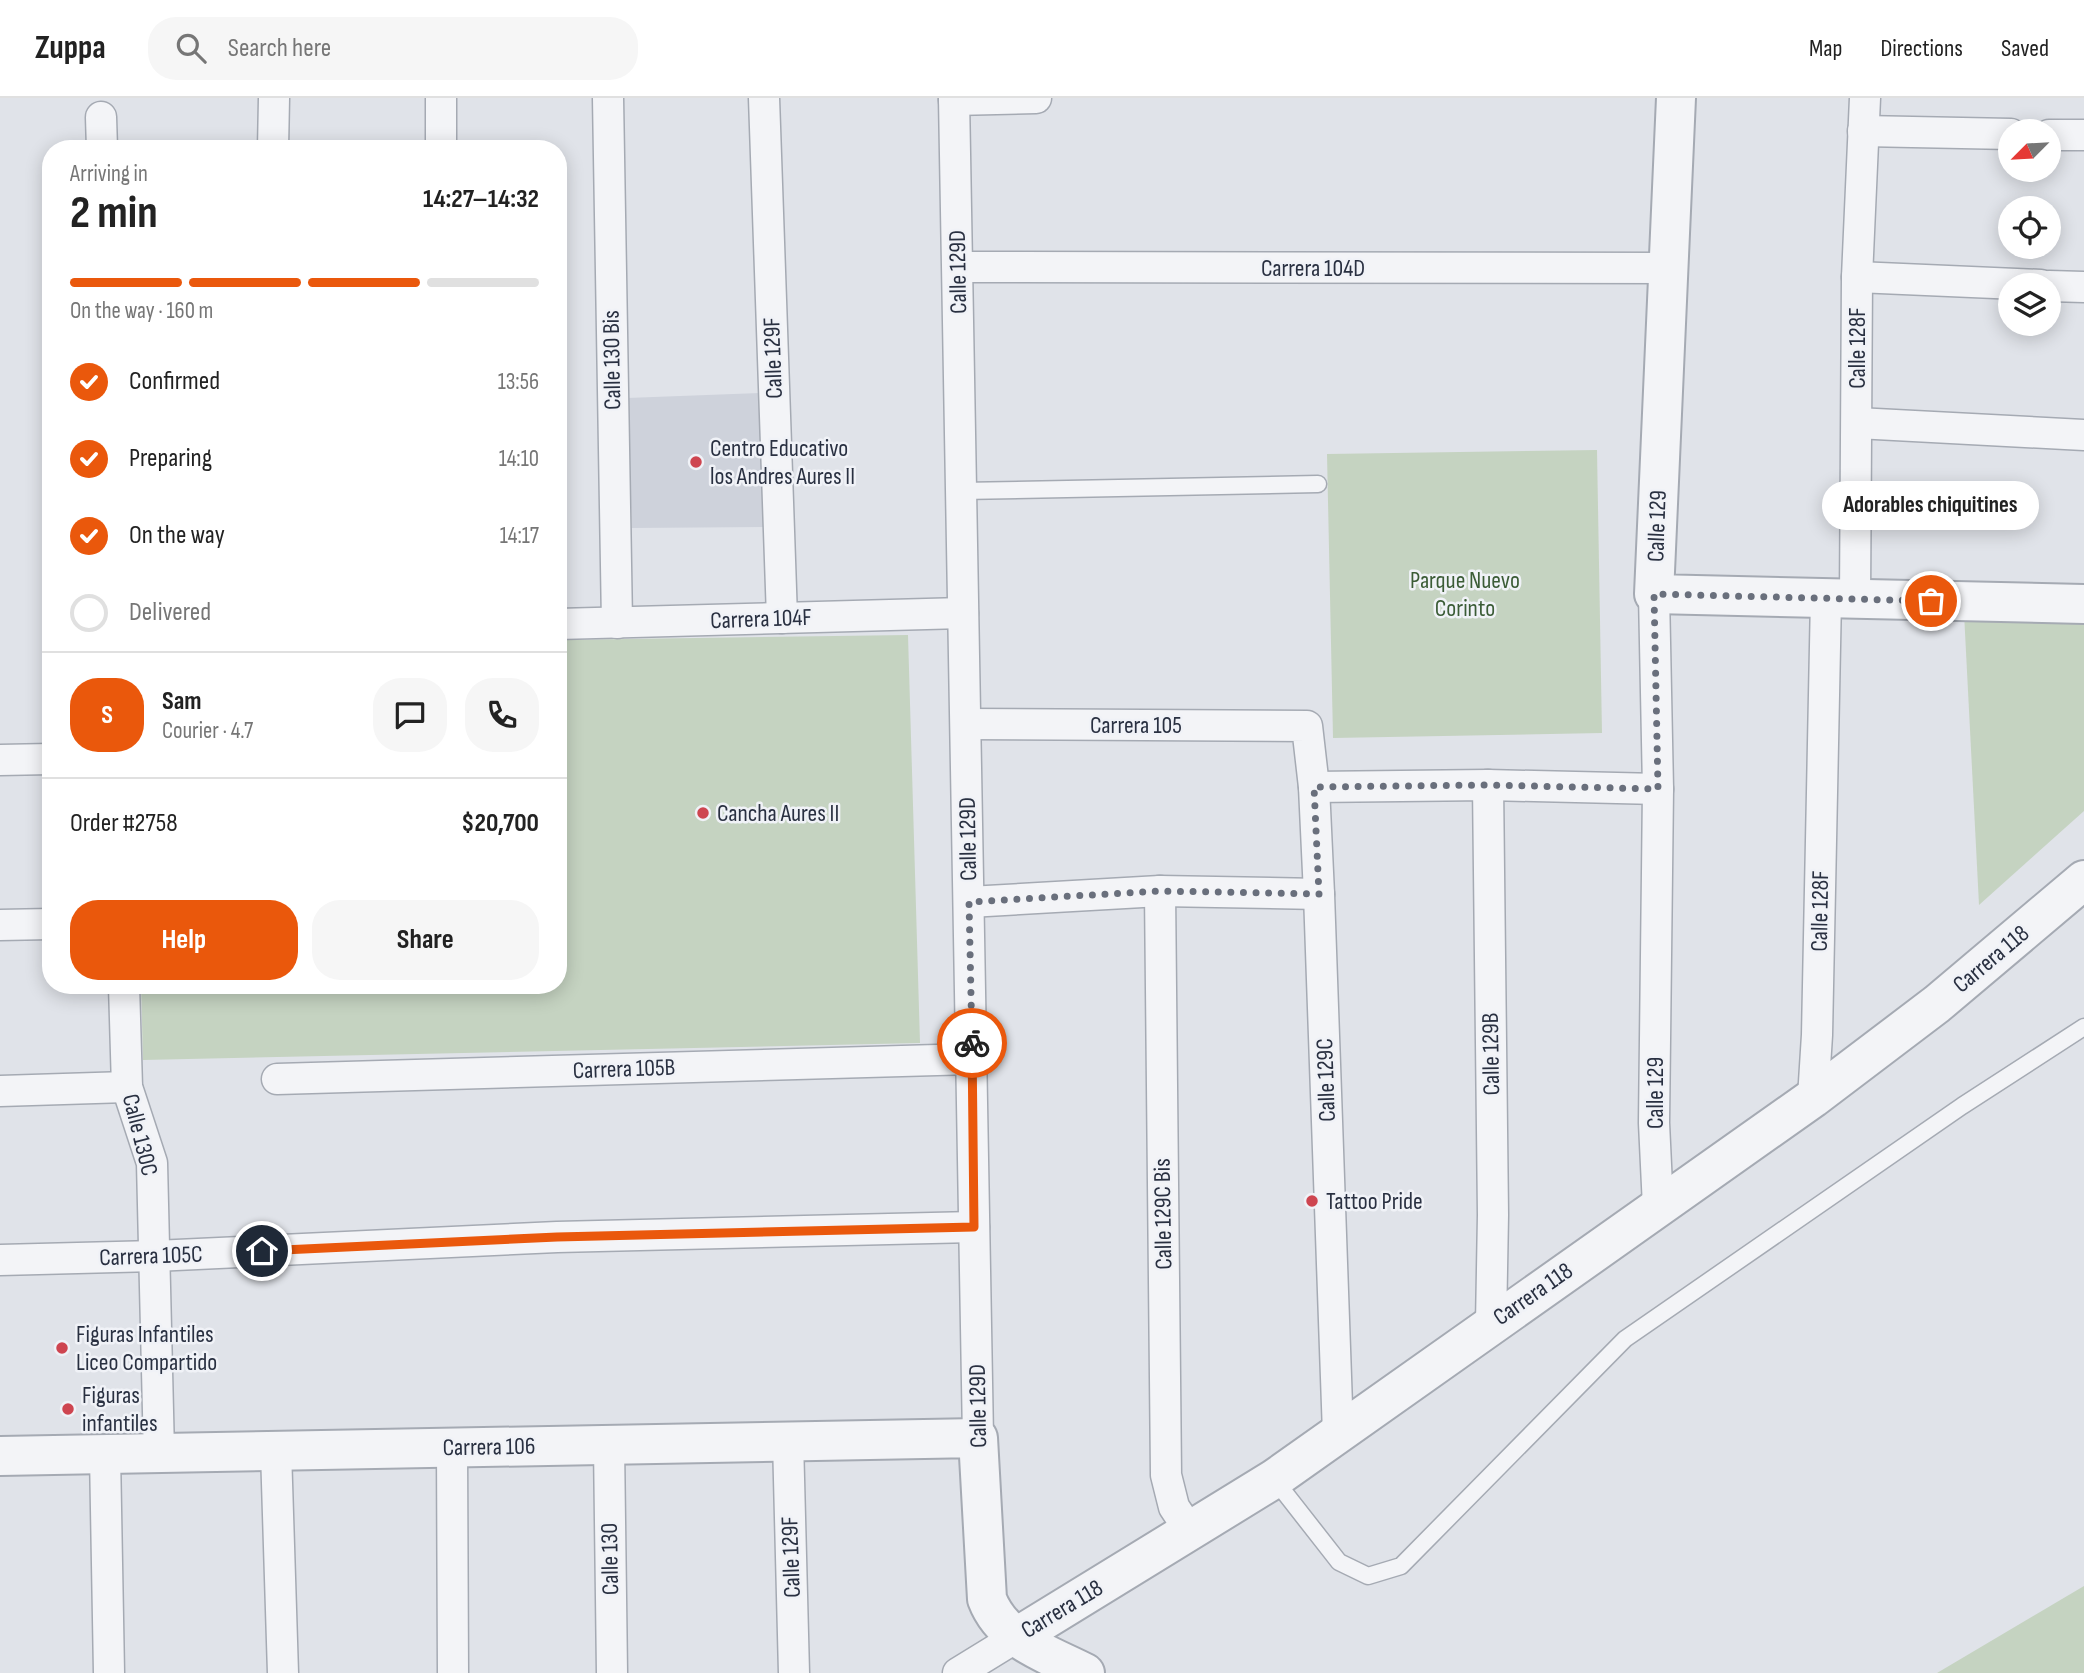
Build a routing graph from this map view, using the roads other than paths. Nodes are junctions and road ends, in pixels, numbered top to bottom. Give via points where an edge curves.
1 (274, 98) edge
2 (441, 98) edge
3 (608, 98) edge
4 (764, 98) edge
5 (1036, 98) edge
6 (1676, 98) edge
7 (1865, 98) edge
8 (954, 99) edge
9 (101, 117) dead end
10 (1863, 131) junction
11 (1998, 134) edge
12 (2062, 135) edge
13 (2084, 135) edge
14 (102, 140) edge
15 (273, 140) edge
16 (442, 140) edge
17 (957, 267) junction
18 (1669, 268) junction
19 (1857, 277) junction
20 (1998, 283) edge
21 (2061, 286) edge
22 (2084, 287) edge
23 (1857, 423) junction
24 (2084, 435) edge
25 (1318, 484) dead end
26 (961, 491) junction
27 (1654, 594) junction
28 (1840, 599) junction
29 (2084, 604) edge
30 (964, 613) junction
31 (782, 618) junction
32 (617, 623) junction
33 (567, 624) edge
34 (966, 724) junction
35 (1307, 726) joint
36 (42, 759) edge
37 (0, 761) edge
38 (1488, 785) junction
39 (1314, 787) junction
40 (1658, 789) junction
41 (2084, 880) edge
42 (1160, 891) junction
43 (1319, 894) junction
44 (969, 902) junction
45 (42, 924) edge
46 (0, 925) edge
47 (124, 994) edge
48 (2084, 1027) edge
49 (972, 1059) junction
50 (277, 1079) dead end
51 (127, 1087) junction
52 (0, 1091) edge
53 (1813, 1098) junction
54 (1658, 1207) junction
55 (974, 1227) junction
56 (155, 1256) junction
57 (0, 1260) edge
58 (1491, 1324) junction
59 (1338, 1434) junction
60 (978, 1438) junction
61 (788, 1440) junction
62 (609, 1445) junction
63 (452, 1448) junction
64 (276, 1451) junction
65 (159, 1453) junction
66 (105, 1454) junction
67 (0, 1456) edge
68 (1274, 1479) junction
69 (1190, 1531) junction
70 (1006, 1629) junction
71 (109, 1673) edge
72 (283, 1673) edge
73 (453, 1673) edge
74 (612, 1673) edge
75 (794, 1673) edge
76 (958, 1673) edge
77 (1085, 1673) edge

1 - 15 street
2 - 16 street
3 - 32 street, Calle 130 Bis
4 - 31 street, Calle 129F
5 - 8 street
6 - 18 street, Calle 129
7 - 10 street, Calle 128F
8 - 17 street, Calle 129D
9 - 14 street
10 - 11 street
10 - 19 street, Calle 128F
12 - 13 street
17 - 18 street, Carrera 104D
17 - 26 street, Calle 129D
18 - 27 street, Calle 129
19 - 20 street
19 - 23 street, Calle 128F
21 - 22 street
23 - 24 street
23 - 28 street, Calle 128F
25 - 26 lane
26 - 30 street, Calle 129D
27 - 28 street
27 - 40 street, Calle 129
28 - 29 street
28 - 53 street, Calle 128F
30 - 31 street, Carrera 104F
30 - 34 street, Calle 129D
31 - 32 street, Carrera 104F
32 - 33 street, Carrera 104F
34 - 35 street, Carrera 105
34 - 44 street, Calle 129D
35 - 39 street, Calle 129C
36 - 37 street
38 - 39 street
38 - 40 street
38 - 58 street, Calle 129B
39 - 43 street, Calle 129C
40 - 54 street, Calle 129 via 1654,1123
41 - 53 street, Carrera 118 via 1946,996
42 - 43 street
42 - 44 street
42 - 69 street, Calle 129C Bis via 1166,1475 1174,1507
43 - 59 street, Calle 129C
44 - 49 street, Calle 129D
45 - 46 street
47 - 51 street, Calle 130C
48 - 68 lane via 1625,1339 1401,1566 1368,1576 1339,1562
49 - 50 street, Carrera 105B
49 - 55 street, Calle 129D
51 - 52 street
51 - 56 street, Calle 130C via 152,1163
53 - 54 street, Carrera 118
54 - 58 street, Carrera 118
55 - 56 street, Carrera 105C via 557,1237
55 - 60 street, Calle 129D
56 - 57 street, Carrera 105C
56 - 65 street, Calle 130C
58 - 59 street, Carrera 118
59 - 68 street, Carrera 118
60 - 61 street, Carrera 106
60 - 70 street, Calle 129D via 987,1599
61 - 62 street, Carrera 106
61 - 75 street, Calle 129F
62 - 63 street, Carrera 106
62 - 74 street, Calle 130
63 - 64 street, Carrera 106
63 - 73 street
64 - 65 street, Carrera 106
64 - 72 street
65 - 66 street, Carrera 106
66 - 67 street, Carrera 106
66 - 71 street
68 - 69 street, Carrera 118
69 - 70 street, Carrera 118
70 - 76 street, Carrera 118
70 - 77 street

